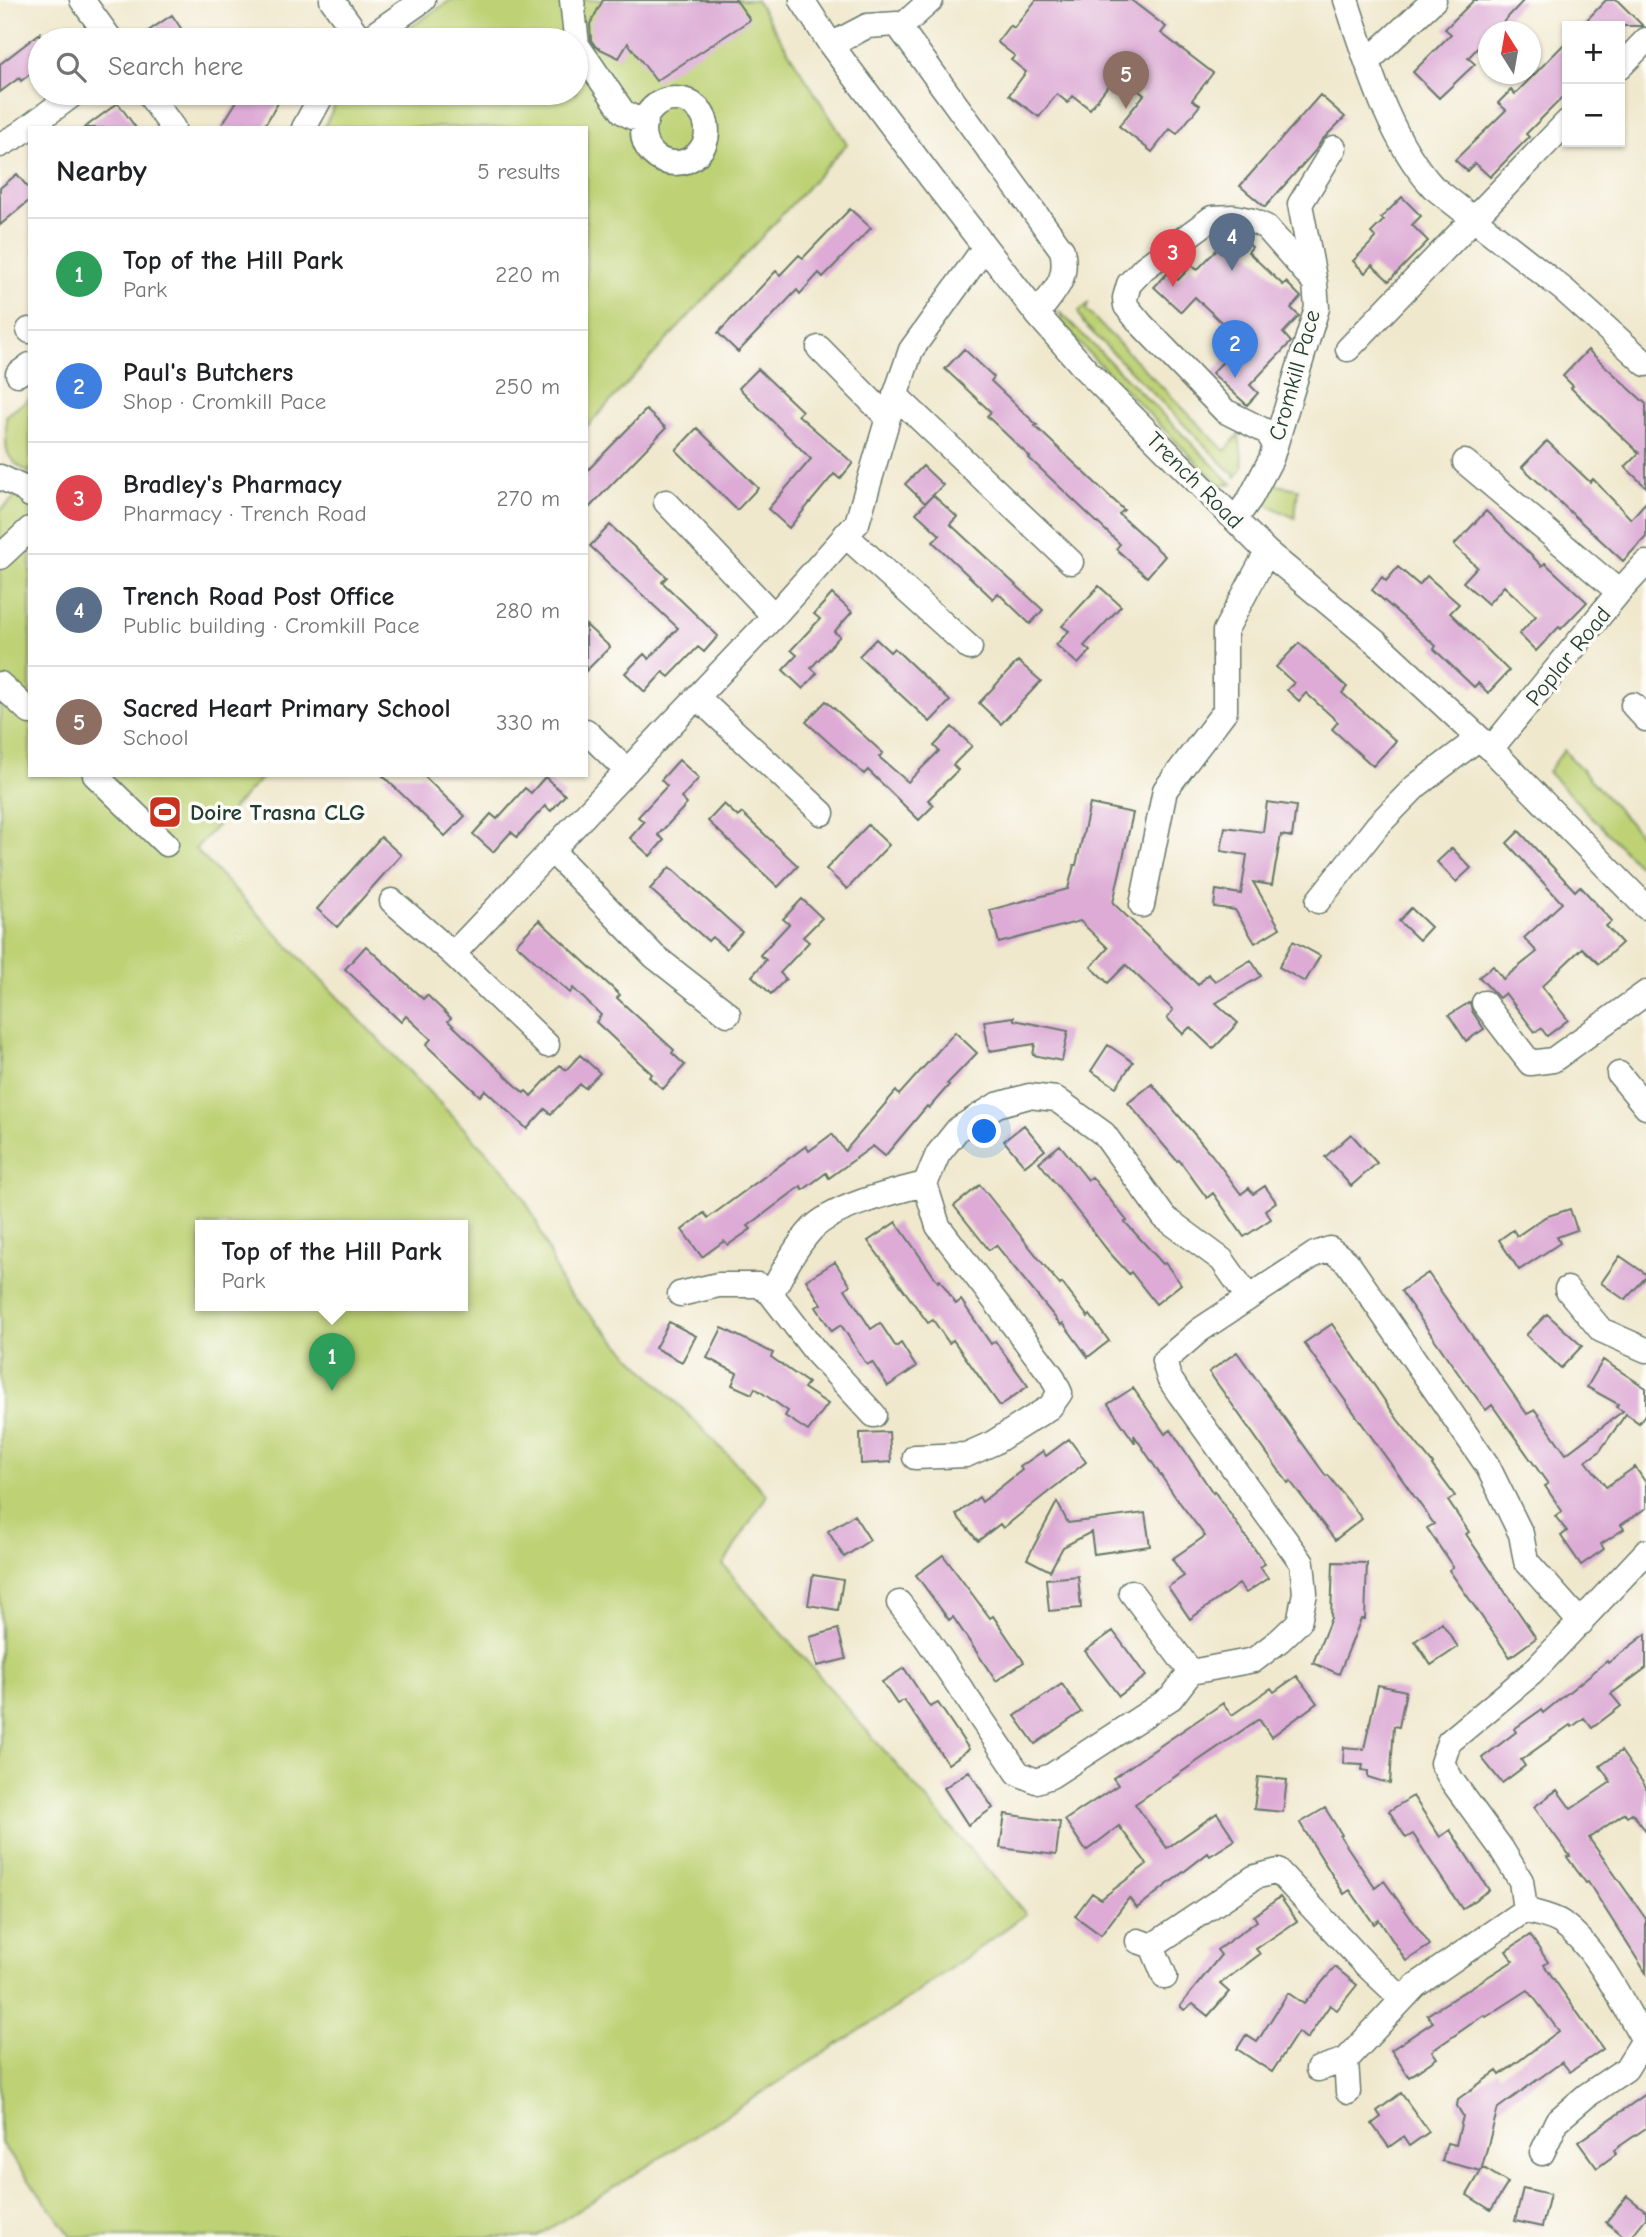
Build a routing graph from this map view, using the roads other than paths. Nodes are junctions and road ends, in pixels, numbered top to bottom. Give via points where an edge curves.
1 (82, 0) edge
2 (332, 0) edge
3 (423, 0) edge
4 (572, 0) edge
5 (802, 0) edge
6 (931, 0) edge
7 (1346, 0) edge
8 (1434, 0) edge
9 (102, 28) edge
10 (354, 28) edge
11 (381, 28) edge
12 (575, 28) edge
13 (901, 28) junction
14 (1646, 40) edge
15 (831, 45) junction
16 (588, 61) edge
17 (1367, 62) junction
18 (1625, 62) edge
19 (59, 105) edge
20 (157, 105) edge
21 (316, 105) edge
22 (646, 120) dead end
23 (30, 126) edge
24 (172, 126) edge
25 (305, 126) edge
26 (1562, 127) edge
27 (28, 128) edge
28 (0, 145) edge
29 (1334, 148) dead end
30 (1474, 219) junction
31 (985, 247) junction
32 (1315, 284) junction
33 (1037, 314) junction
34 (819, 348) dead end
35 (1348, 349) dead end
36 (1646, 364) edge
37 (891, 406) junction
38 (1274, 443) junction
39 (1465, 462) dead end
40 (0, 477) edge
41 (28, 493) edge
42 (666, 502) dead end
43 (1235, 520) junction
44 (28, 531) edge
45 (845, 535) junction
46 (1267, 552) junction
47 (0, 557) edge
48 (1071, 562) dead end
49 (1646, 563) edge
50 (1619, 593) junction
51 (774, 615) junction
52 (970, 648) dead end
53 (0, 684) edge
54 (697, 697) junction
55 (28, 710) edge
56 (588, 733) edge
57 (1485, 744) junction
58 (627, 771) junction
59 (97, 777) edge
60 (822, 813) dead end
61 (166, 844) dead end
62 (552, 851) junction
63 (392, 901) dead end
64 (1318, 901) dead end
65 (1142, 905) dead end
66 (1646, 907) edge
67 (453, 954) junction
68 (1646, 993) edge
69 (1484, 1003) dead end
70 (728, 1014) dead end
71 (547, 1045) dead end
72 (1619, 1074) dead end
73 (1646, 1107) edge
74 (925, 1184) junction
75 (1567, 1289) dead end
76 (680, 1294) dead end
77 (771, 1294) junction
78 (1248, 1297) junction
79 (1646, 1350) edge
80 (874, 1415) dead end
81 (915, 1457) dead end
82 (1646, 1552) edge
83 (1131, 1592) dead end
84 (899, 1603) dead end
85 (1581, 1623) junction
86 (1191, 1672) junction
87 (1525, 1910) junction
88 (1165, 1977) dead end
89 (1401, 1998) junction
90 (1346, 2060) junction
91 (1318, 2069) dead end
92 (1348, 2092) dead end
93 (1542, 2152) dead end

1 - 9 street
2 - 10 street
3 - 11 street
4 - 12 street
5 - 15 street, Trench Road
6 - 13 street
7 - 17 street
8 - 17 street
13 - 15 street via 897,24 867,26
13 - 33 street via 1062,250 1066,265 1062,280
14 - 18 street
15 - 31 street, Trench Road
16 - 22 street via 623,111
17 - 30 street via 1417,170
19 - 23 street
20 - 24 street
21 - 25 street
26 - 30 street
27 - 28 street
29 - 32 street, Cromkill Pace via 1300,204
30 - 35 street
30 - 36 street via 1564,290
31 - 33 street, Trench Road
31 - 37 street via 911,350
32 - 38 street, Cromkill Pace via 1317,308
32 - 38 street via 1266,228 1234,217 1212,218 1144,268 1129,284 1125,298 1141,324 1225,411 1267,432
33 - 43 street, Trench Road
34 - 37 street
37 - 45 street via 857,523
37 - 48 street
38 - 43 street, Cromkill Pace via 1271,459
39 - 50 street
40 - 41 street
42 - 51 street
43 - 46 street, Trench Road
44 - 47 street
45 - 51 street
45 - 52 street
46 - 57 street, Trench Road via 1378,644
46 - 65 street via 1225,631 1225,711 1165,790
49 - 50 street, Poplar Road
50 - 57 street, Poplar Road
51 - 54 street
53 - 55 street
54 - 58 street
54 - 60 street
56 - 58 street
57 - 64 street, Poplar Road via 1416,786 1377,826
57 - 66 street, Trench Road
58 - 62 street
59 - 61 street
62 - 67 street
62 - 70 street via 654,956
63 - 67 street
67 - 71 street
68 - 69 street via 1553,1060 1530,1063
72 - 73 street
74 - 77 street via 843,1209 813,1228
74 - 78 street via 938,1154 958,1129 997,1105 1029,1096 1056,1099 1104,1134 1164,1217 1222,1260
74 - 81 street via 938,1226 1052,1376 1059,1393 1050,1407 966,1455
75 - 79 street via 1601,1330
76 - 77 street via 736,1284 759,1285
77 - 80 street via 814,1351
78 - 85 street via 1315,1254 1330,1249 1348,1262 1487,1465 1521,1534 1526,1562
78 - 86 street via 1164,1361 1174,1385 1302,1563 1305,1593 1299,1622 1254,1660
82 - 85 street
83 - 86 street
84 - 86 street via 1018,1773 1036,1781 1051,1776 1171,1698
85 - 87 street via 1532,1673 1449,1742 1442,1763 1521,1881
87 - 89 street
87 - 93 street via 1561,1922 1584,1944 1644,2040 1626,2069 1557,2121
88 - 89 street via 1144,1944 1255,1877 1278,1871
89 - 90 street
90 - 91 street
90 - 92 street

